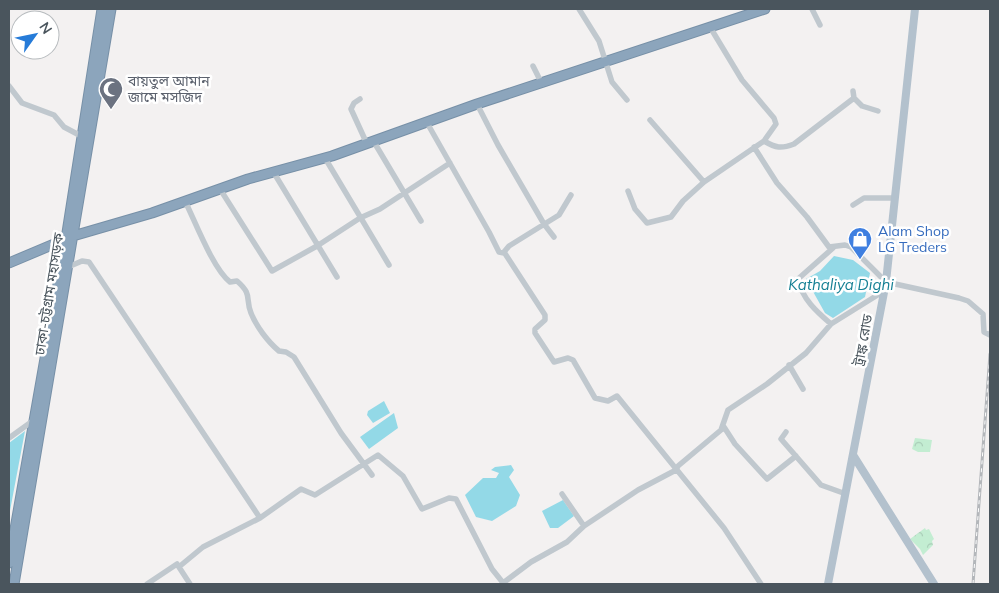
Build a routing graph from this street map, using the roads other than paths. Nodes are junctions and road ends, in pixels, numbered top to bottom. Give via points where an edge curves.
1 (102, 9) edge
2 (111, 9) edge
3 (579, 9) edge
4 (765, 9) edge
5 (812, 9) edge
6 (915, 9) edge
7 (820, 25) dead end
8 (710, 27) junction
9 (606, 62) junction
10 (533, 66) dead end
11 (542, 84) junction
12 (9, 86) edge
13 (853, 91) dead end
14 (854, 98) junction
15 (360, 99) dead end
16 (627, 100) dead end
17 (477, 104) junction
18 (878, 112) dead end
19 (650, 120) dead end
20 (426, 121) junction
21 (81, 136) junction
22 (764, 141) junction
23 (370, 143) junction
24 (754, 147) junction
25 (325, 158) junction
26 (450, 164) junction
27 (274, 173) junction
28 (704, 182) junction
29 (220, 189) junction
30 (628, 191) dead end
31 (403, 192) junction
32 (571, 195) dead end
33 (895, 198) junction
34 (185, 201) junction
35 (853, 205) dead end
36 (360, 218) junction
37 (421, 221) dead end
38 (544, 224) junction
39 (70, 237) junction
40 (554, 237) dead end
41 (317, 246) junction
42 (833, 248) junction
43 (504, 253) junction
44 (9, 263) edge
45 (389, 265) dead end
46 (68, 267) junction
47 (337, 277) dead end
48 (886, 282) junction
49 (884, 291) junction
50 (831, 324) junction
51 (990, 335) edge
52 (789, 365) junction
53 (803, 389) dead end
54 (34, 420) junction
55 (724, 427) junction
56 (786, 432) dead end
57 (9, 438) edge
58 (853, 455) junction
59 (796, 456) junction
60 (364, 462) junction
61 (676, 470) junction
62 (372, 475) dead end
63 (562, 494) dead end
64 (846, 494) junction
65 (260, 518) junction
66 (584, 526) junction
67 (9, 563) edge
68 (180, 566) junction
69 (14, 584) edge
70 (147, 584) edge
71 (190, 584) edge
72 (504, 584) edge
73 (761, 584) edge
74 (828, 584) edge
75 (934, 584) edge

1 - 21 highway, ঢাকা-চট্টগ্রাম মহাসড়ক
2 - 39 highway, ঢাকা-চট্টগ্রাম মহাসড়ক
3 - 9 street via 599,41
4 - 8 highway
5 - 7 street
6 - 33 main road, ট্রাঙ্ক রোড
8 - 9 highway
8 - 22 street via 742,80 774,118 776,124
9 - 11 highway
9 - 16 street via 612,82
10 - 11 street
11 - 17 highway
12 - 21 street via 22,103 54,115 64,127
13 - 14 street
14 - 18 street via 862,106
14 - 22 street via 794,144 776,148
15 - 23 street via 351,109
17 - 20 highway
17 - 38 street
19 - 28 street
20 - 23 highway
20 - 26 street
21 - 39 highway, ঢাকা-চট্টগ্রাম মহাসড়ক
22 - 24 street
23 - 25 highway
23 - 31 street
24 - 28 street
24 - 42 street via 826,245
25 - 27 highway
25 - 36 street
26 - 31 street
26 - 43 street via 490,232 495,247
27 - 29 highway
27 - 41 street
28 - 30 street via 671,217 647,224 635,209
29 - 34 highway
29 - 41 street via 272,271
31 - 36 street via 380,209
31 - 37 street
32 - 38 street via 559,214
33 - 35 street via 864,198
33 - 48 main road, ট্রাঙ্ক রোড
34 - 39 highway
34 - 60 street via 225,278 230,282 237,281 246,290 250,310 258,325 279,352 294,357 341,433
36 - 41 street
36 - 45 street
38 - 40 street
38 - 43 street via 509,246
39 - 44 highway
39 - 46 highway, ঢাকা-চট্টগ্রাম মহাসড়ক
39 - 54 highway, ঢাকা-চট্টগ্রাম মহাসড়ক
41 - 47 street
42 - 48 street via 851,247
42 - 50 street via 798,279 800,289 814,310
43 - 61 street via 545,315 545,320 535,331 551,359 556,362 571,358 595,398 608,400 617,396
46 - 65 street via 82,261 89,262
46 - 69 highway, ঢাকা-চট্টগ্রাম মহাসড়ক
48 - 49 main road, ট্রাঙ্ক রোড
48 - 51 street via 968,301 984,314 984,332
49 - 50 street
49 - 58 main road, ট্রাঙ্ক রোড
50 - 52 street via 818,342
52 - 53 street
52 - 55 street via 728,410
54 - 57 street
54 - 67 highway, ঢাকা-চট্টগ্রাম মহাসড়ক
55 - 59 street via 767,479
55 - 61 street
56 - 59 street via 780,439
58 - 64 main road, ট্রাঙ্ক রোড
58 - 75 main road
59 - 64 street via 821,485
60 - 62 street
60 - 65 street via 315,495 301,489
60 - 72 street via 378,455 396,469 422,510 449,498 456,499 492,569
61 - 66 street via 638,490
61 - 73 street via 724,528
63 - 66 street
64 - 74 main road, ট্রাঙ্ক রোড
65 - 68 street via 203,547
66 - 72 street via 567,542 531,562
68 - 70 street via 176,565
68 - 71 street

